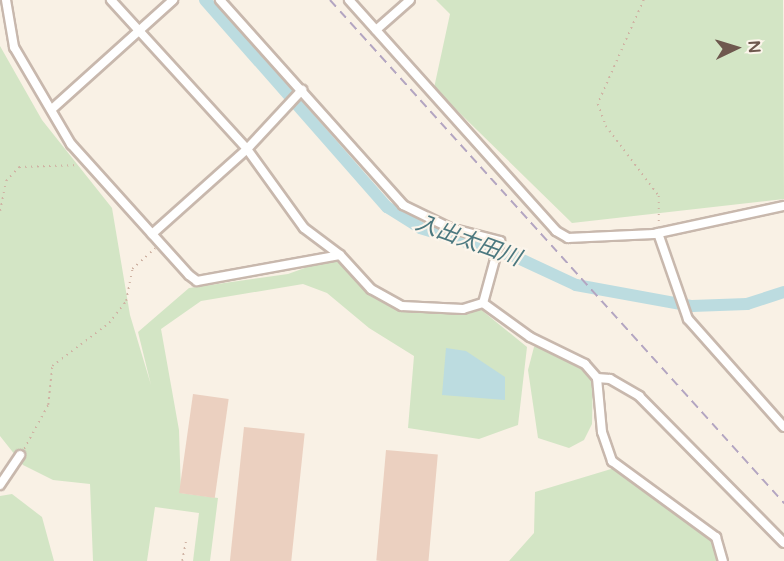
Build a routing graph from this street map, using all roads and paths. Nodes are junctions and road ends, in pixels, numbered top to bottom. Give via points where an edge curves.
1 (6, 0) edge
2 (111, 0) edge
3 (173, 0) edge
4 (220, 0) edge
5 (349, 0) edge
6 (410, 0) edge
7 (644, 0) edge
8 (139, 30) junction
9 (376, 30) junction
10 (302, 90) junction
11 (52, 109) junction
12 (247, 149) junction
13 (88, 162) junction
14 (784, 206) edge
15 (0, 211) edge
16 (658, 233) junction
17 (153, 234) junction
18 (160, 243) junction
19 (340, 255) junction
20 (483, 303) junction
21 (597, 378) junction
22 (784, 427) edge
23 (20, 455) joint
24 (0, 485) edge
25 (186, 541) dead end
26 (784, 543) edge
27 (182, 561) edge
28 (723, 561) edge

1 - 11 street via 14,47
2 - 8 street
3 - 8 street
4 - 10 street
5 - 9 street
6 - 9 street
7 - 16 path via 598,104 606,126 659,196
8 - 11 street
8 - 12 street
9 - 16 street via 556,231 568,238
10 - 12 street
10 - 20 street via 403,206 450,228 500,241
11 - 13 street
12 - 17 street
12 - 19 street via 304,228
13 - 15 path via 65,169 19,166 6,181
13 - 17 street
14 - 16 street
16 - 22 street via 688,319
17 - 18 street
18 - 19 street via 197,281
18 - 23 path via 132,269 126,301 109,323 52,366 48,405
19 - 20 street via 370,289 402,306 463,309
20 - 21 street via 530,338 585,364
21 - 26 street via 639,396
21 - 28 street via 602,432 612,461 716,537
23 - 24 street
25 - 27 path

